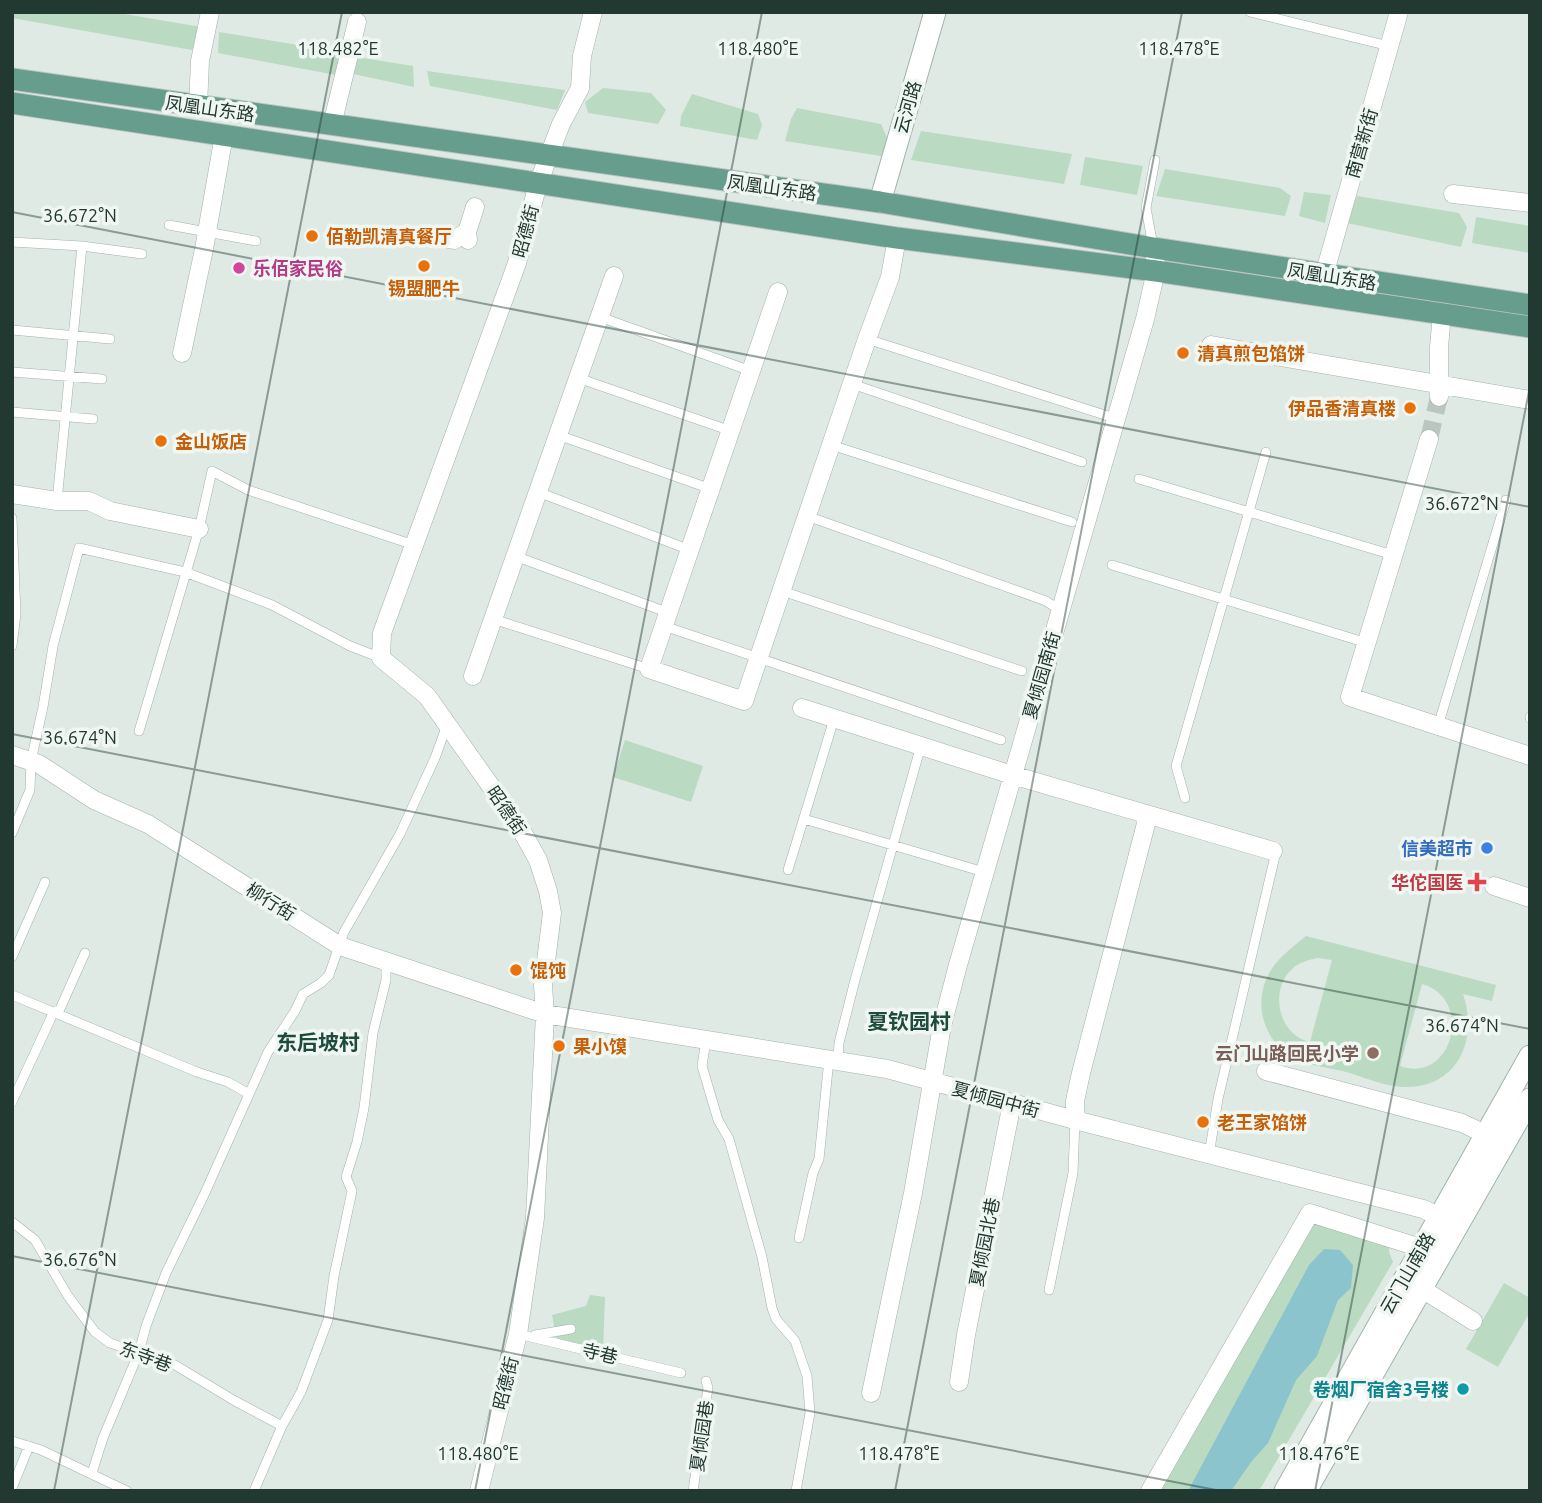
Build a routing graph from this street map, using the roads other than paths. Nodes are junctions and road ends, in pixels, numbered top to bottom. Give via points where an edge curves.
1 (210, 12) edge
2 (593, 12) edge
3 (935, 12) edge
4 (1251, 12) edge
5 (1399, 12) edge
6 (357, 22) dead end
7 (1389, 46) junction
8 (12, 79) edge
9 (12, 103) edge
10 (198, 106) junction
11 (332, 125) junction
12 (224, 135) junction
13 (548, 156) junction
14 (1154, 160) dead end
15 (538, 184) junction
16 (1453, 194) dead end
17 (880, 202) junction
18 (1530, 203) edge
19 (475, 207) dead end
20 (169, 225) dead end
21 (207, 232) junction
22 (437, 237) dead end
23 (897, 238) junction
24 (257, 241) dead end
25 (12, 242) edge
26 (82, 246) junction
27 (1154, 248) junction
28 (142, 254) dead end
29 (1156, 271) junction
30 (1324, 275) junction
31 (614, 276) dead end
32 (778, 292) dead end
33 (1530, 305) edge
34 (1442, 314) junction
35 (600, 317) junction
36 (1530, 327) edge
37 (12, 330) edge
38 (73, 335) junction
39 (110, 339) dead end
40 (867, 339) junction
41 (1211, 345) dead end
42 (182, 353) dead end
43 (751, 371) junction
44 (12, 372) edge
45 (69, 377) junction
46 (578, 378) junction
47 (102, 379) dead end
48 (852, 384) junction
49 (1439, 391) junction
50 (1530, 400) edge
51 (12, 412) edge
52 (65, 416) junction
53 (1108, 416) dead end
54 (93, 419) dead end
55 (731, 431) junction
56 (558, 435) junction
57 (1429, 439) tunnel mouth
58 (831, 445) junction
59 (1266, 452) dead end
60 (1082, 462) dead end
61 (1139, 480) dead end
62 (711, 489) junction
63 (538, 492) junction
64 (12, 494) edge
65 (1506, 500) dead end
66 (57, 501) junction
67 (1250, 513) junction
68 (807, 516) junction
69 (12, 517) edge
70 (1072, 522) dead end
71 (199, 529) junction
72 (414, 545) junction
73 (690, 550) junction
74 (1393, 555) junction
75 (515, 556) junction
76 (1112, 565) dead end
77 (185, 572) junction
78 (782, 590) junction
79 (1224, 600) junction
80 (1055, 607) dead end
81 (493, 619) junction
82 (666, 620) junction
83 (1367, 643) junction
84 (12, 646) edge
85 (381, 658) junction
86 (759, 658) junction
87 (649, 669) junction
88 (1022, 671) dead end
89 (472, 677) dead end
90 (802, 708) dead end
91 (834, 719) junction
92 (447, 725) junction
93 (1438, 726) junction
94 (139, 731) dead end
95 (1001, 740) dead end
96 (922, 747) junction
97 (12, 755) edge
98 (1530, 756) edge
99 (31, 761) junction
100 (1012, 775) junction
101 (1185, 798) dead end
102 (1148, 816) junction
103 (804, 819) junction
104 (12, 833) edge
105 (893, 846) junction
106 (1273, 851) joint
107 (788, 870) dead end
108 (984, 872) junction
109 (45, 882) dead end
110 (1494, 887) dead end
111 (1530, 898) edge
112 (340, 946) junction
113 (85, 953) dead end
114 (12, 957) edge
115 (386, 961) junction
116 (12, 995) edge
117 (53, 1013) junction
118 (545, 1014) junction
119 (706, 1040) junction
120 (1530, 1056) edge
121 (833, 1060) junction
122 (1266, 1071) dead end
123 (933, 1082) junction
124 (249, 1094) junction
125 (12, 1102) edge
126 (1012, 1103) junction
127 (1527, 1111) edge
128 (1075, 1120) junction
129 (1485, 1134) junction
130 (1209, 1154) junction
131 (1440, 1217) junction
132 (12, 1222) edge
133 (799, 1238) dead end
134 (1421, 1248) junction
135 (1422, 1289) junction
136 (1049, 1290) dead end
137 (1473, 1321) dead end
138 (571, 1329) dead end
139 (523, 1335) junction
140 (139, 1352) junction
141 (681, 1373) dead end
142 (706, 1381) dead end
143 (959, 1382) dead end
144 (871, 1393) dead end
145 (282, 1426) junction
146 (12, 1441) edge
147 (29, 1446) junction
148 (92, 1473) junction
149 (12, 1488) edge
150 (127, 1491) edge
151 (254, 1491) edge
152 (479, 1491) edge
153 (693, 1491) edge
154 (796, 1491) edge
155 (1150, 1491) edge
156 (1285, 1491) edge
157 (1306, 1491) edge

1 - 10 street via 200,61
2 - 13 street, 昭德街 via 580,88
3 - 17 main road, 云河路
4 - 7 lane
5 - 7 street, 南营新街
6 - 11 street
7 - 30 street, 南营新街
8 - 10 main road, 凤凰山东路
9 - 12 main road, 凤凰山东路
10 - 11 main road, 凤凰山东路
11 - 13 main road, 凤凰山东路
12 - 15 main road, 凤凰山东路
12 - 21 street
13 - 15 street, 昭德街
13 - 17 main road, 凤凰山东路
14 - 27 lane via 1146,208
15 - 23 main road, 凤凰山东路
15 - 72 street, 昭德街 via 517,263
16 - 18 street
17 - 27 main road, 凤凰山东路
19 - 22 street via 467,236 454,240
20 - 21 lane
21 - 24 lane
21 - 42 street
23 - 29 main road, 凤凰山东路
23 - 40 street via 890,277
25 - 26 lane
26 - 28 lane
26 - 38 lane
27 - 29 street, 夏倾园南街
27 - 30 main road, 凤凰山东路
29 - 34 main road, 凤凰山东路
29 - 100 street, 夏倾园南街
30 - 33 main road, 凤凰山东路
31 - 35 street
32 - 43 street
34 - 36 main road, 凤凰山东路
34 - 49 street
35 - 43 lane
35 - 46 street
37 - 38 lane
38 - 39 lane
38 - 45 lane
40 - 48 street
40 - 53 lane
41 - 49 street
43 - 55 street
44 - 45 lane
45 - 47 lane
45 - 52 lane
46 - 55 lane
46 - 56 street
48 - 58 street
48 - 60 lane
49 - 50 street
51 - 52 lane
52 - 54 lane
52 - 66 lane
55 - 62 street
56 - 62 lane
56 - 63 street
57 - 74 street
58 - 68 street
58 - 70 lane
59 - 67 lane
61 - 67 lane
62 - 73 street
63 - 73 lane
63 - 75 street
64 - 66 street
65 - 93 lane
66 - 71 street via 89,501 110,511
67 - 74 lane
67 - 79 lane
68 - 78 street
68 - 80 lane
69 - 84 lane via 16,614
71 - 72 lane via 212,471 247,489
71 - 77 lane
72 - 85 street, 昭德街 via 382,633
73 - 82 street
74 - 83 street
75 - 81 street
75 - 82 lane
76 - 79 lane
77 - 85 lane via 272,605
77 - 94 lane
77 - 99 lane via 79,548 52,646
78 - 86 street
78 - 88 lane
79 - 83 lane
79 - 101 lane via 1176,766
81 - 87 lane
81 - 89 street
82 - 86 lane
82 - 87 street
83 - 93 street via 1350,697
85 - 92 street, 昭德街 via 427,696
86 - 87 street via 744,701
86 - 95 lane
90 - 91 street
91 - 96 street
91 - 103 lane
92 - 112 lane via 400,834
92 - 118 street, 昭德街 via 538,860 552,913 543,986
93 - 98 street
96 - 100 street
96 - 105 lane
97 - 99 street, 柳行街
99 - 104 lane via 30,790
99 - 112 street, 柳行街 via 94,800 148,824
100 - 102 street
100 - 108 street, 夏倾园南街
102 - 106 street
102 - 128 street via 1075,1101
103 - 105 lane
103 - 107 lane
105 - 108 lane
105 - 121 lane
106 - 130 lane
108 - 123 street, 夏倾园南街 via 942,1026
109 - 114 lane
110 - 111 street
112 - 115 street, 柳行街
112 - 124 lane via 329,975 303,994
113 - 117 lane via 60,1009
115 - 118 street, 柳行街
115 - 145 lane via 362,1119 346,1177 352,1191 328,1320 301,1392
116 - 117 lane
117 - 124 lane
117 - 125 lane
118 - 119 street, 夏倾园中街
118 - 139 street, 昭德街 via 535,1217
119 - 121 street, 夏倾园中街
119 - 154 lane via 702,1066 718,1120 729,1139 772,1308 795,1341 807,1376 810,1413
120 - 129 main road, 云门山南路
121 - 123 street, 夏倾园中街
121 - 133 lane via 819,1159
122 - 129 street via 1462,1123
123 - 126 street, 夏倾园中街
123 - 144 street, 夏倾园南街
124 - 140 lane via 166,1273
126 - 128 street, 夏倾园中街
126 - 143 street, 夏倾园北巷
127 - 135 main road, 云门山南路
128 - 130 street, 夏倾园中街
128 - 136 lane via 1073,1173
129 - 131 main road, 云门山南路
130 - 131 street, 夏倾园中街
131 - 134 main road, 云门山南路
132 - 140 lane, 东寺巷 via 35,1240 95,1332 110,1343
134 - 155 street via 1310,1213
134 - 156 main road, 云门山南路
135 - 137 street
135 - 157 main road, 云门山南路
138 - 139 lane
139 - 141 lane, 寺巷
139 - 152 street, 昭德街
140 - 145 lane, 东寺巷 via 176,1365
140 - 148 lane
142 - 153 lane, 夏倾园巷
145 - 151 lane
146 - 147 lane
147 - 148 lane
147 - 149 lane
148 - 150 lane

